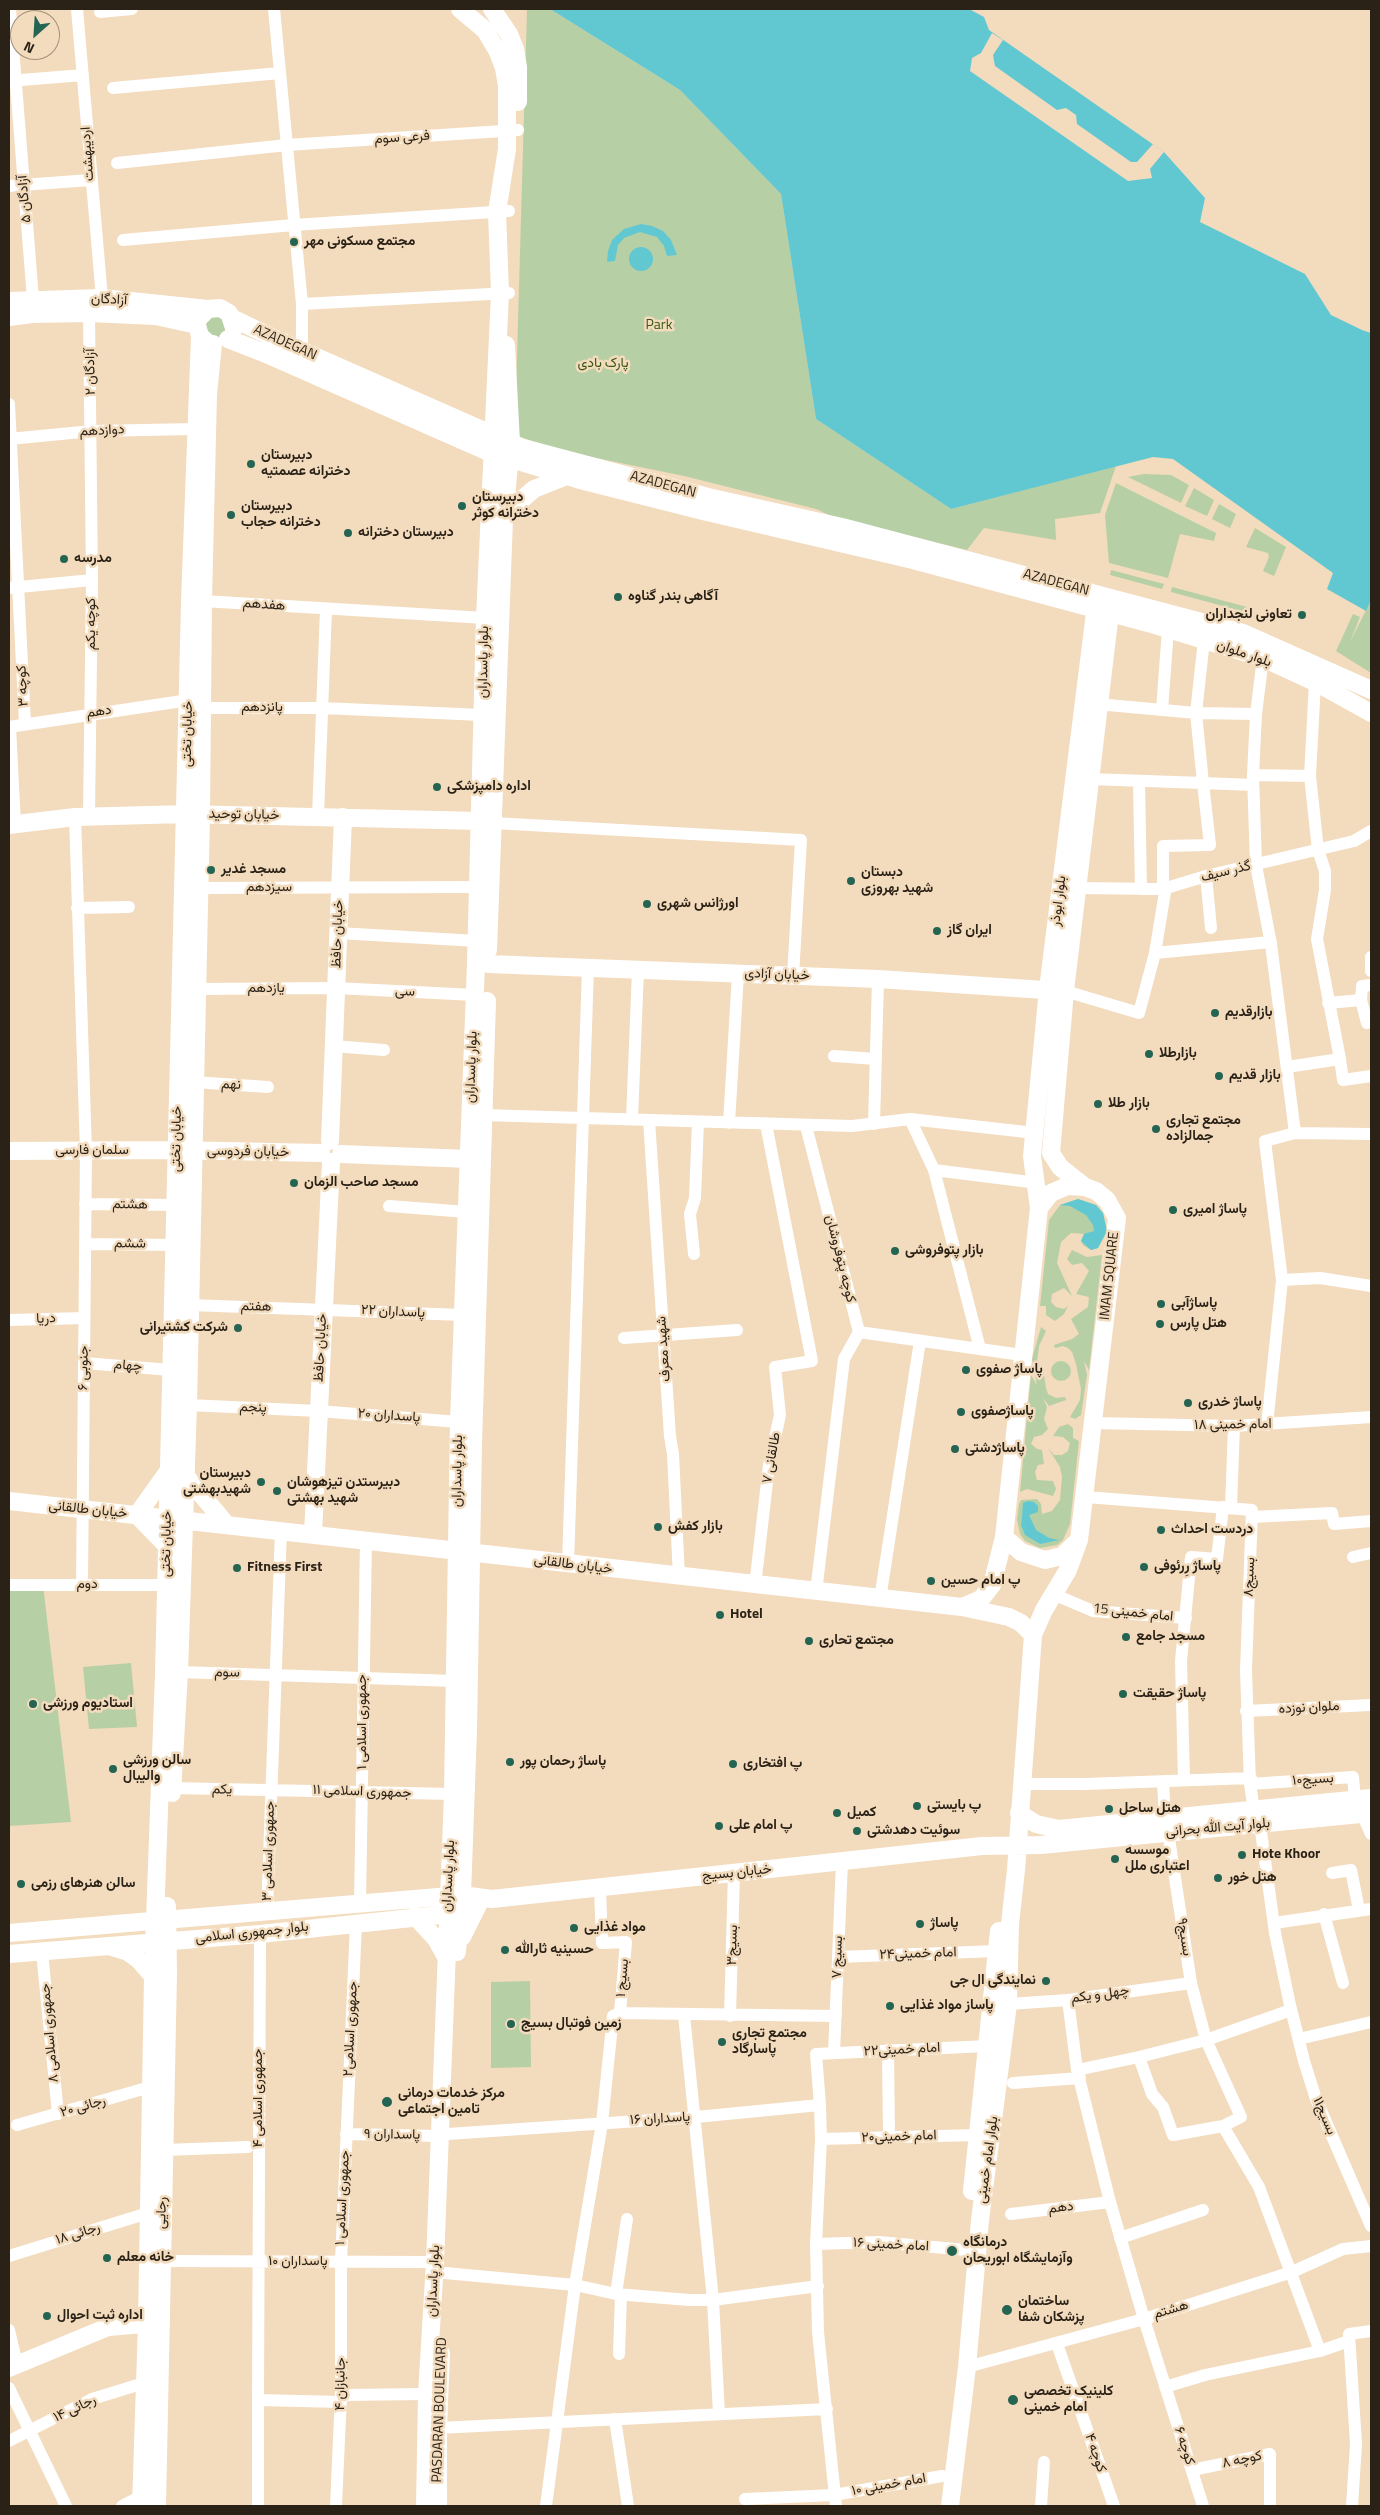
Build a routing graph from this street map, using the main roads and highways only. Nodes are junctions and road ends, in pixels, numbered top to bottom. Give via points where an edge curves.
1 (460, 9) edge
2 (492, 9) edge
3 (503, 212) junction
4 (504, 293) junction
5 (9, 301) edge
6 (208, 309) junction
7 (9, 317) edge
8 (232, 318) junction
9 (210, 336) junction
10 (492, 444) junction
11 (511, 451) junction
12 (567, 476) junction
13 (504, 519) junction
14 (494, 595) junction
15 (1103, 604) junction
16 (1371, 690) edge
17 (196, 704) junction
18 (1371, 713) edge
19 (194, 814) junction
20 (343, 817) junction
21 (486, 822) junction
22 (12, 825) edge
23 (488, 964) junction
24 (1048, 989) junction
25 (1065, 991) junction
26 (184, 1150) junction
27 (9, 1152) edge
28 (331, 1153) junction
29 (1051, 1153) junction
30 (1032, 1156) junction
31 (469, 1159) junction
32 (1085, 1187) junction
33 (1040, 1208) junction
34 (469, 1359) junction
35 (176, 1474) junction
36 (9, 1501) edge
37 (137, 1515) junction
38 (175, 1519) junction
39 (226, 1524) junction
40 (313, 1534) junction
41 (1004, 1537) junction
42 (1079, 1540) junction
43 (167, 1546) junction
44 (465, 1553) junction
45 (962, 1608) junction
46 (1033, 1635) junction
47 (1365, 1806) edge
48 (1019, 1813) junction
49 (1102, 1832) junction
50 (1041, 1845) junction
51 (982, 1846) junction
52 (1011, 1846) junction
53 (1016, 1870) junction
54 (455, 1895) junction
55 (162, 1896) junction
56 (485, 1902) junction
57 (454, 1913) junction
58 (415, 1916) junction
59 (186, 1918) junction
60 (161, 1920) junction
61 (133, 1923) junction
62 (9, 1932) edge
63 (187, 1940) junction
64 (161, 1941) junction
65 (112, 1947) junction
66 (9, 1954) edge
67 (452, 1956) junction
68 (160, 1975) junction
69 (998, 2024) junction
70 (440, 2268) junction
71 (153, 2323) junction
72 (13, 2366) edge
73 (141, 2501) edge
74 (157, 2506) edge
75 (425, 2506) edge
76 (438, 2506) edge
77 (939, 2506) edge
78 (950, 2506) edge

1 - 3 main road via 485,30 498,52 507,86
2 - 3 main road via 509,34 518,67 518,130
3 - 4 main road
4 - 10 main road, بلوار پاسداران
4 - 11 main road, بلوار پاسداران
5 - 6 main road, آزادگان via 102,298
6 - 8 main road, آزادگان via 220,308
6 - 9 main road via 202,313
7 - 9 main road, آزادگان via 89,313 156,316
8 - 9 main road via 234,329
8 - 10 main road, AZADEGAN via 432,407
9 - 10 main road, AZADEGAN via 264,353
9 - 17 main road, خیابان تختی via 203,601
9 - 17 main road, خیابان تختی via 195,429
10 - 11 main road, AZADEGAN
10 - 14 main road, بلوار پاسداران
11 - 12 main road, AZADEGAN
11 - 13 main road, بلوار پاسداران
11 - 15 main road, AZADEGAN via 842,527
12 - 13 main road via 534,489
12 - 15 main road, AZADEGAN
13 - 14 main road, بلوار پاسداران
14 - 21 main road, بلوار پاسداران
14 - 21 main road, بلوار پاسداران via 485,618 482,714
15 - 16 main road, بلوار ملوان via 1257,638
15 - 18 main road, بلوار ملوان via 1168,629 1263,658
15 - 24 main road, بلوار ابوذر
15 - 25 main road, بلوار ابوذر via 1097,704
17 - 19 main road, خیابان تختی
19 - 20 main road, خیابان توحید
19 - 22 main road, خیابان توحید via 82,817
19 - 26 main road, خیابان تختی
19 - 26 main road, خیابان تختی via 199,888 194,1082
20 - 21 main road, خیابان توحید
20 - 28 main road, خیابان حافظ
21 - 23 main road, بلوار پاسداران
21 - 31 main road, بلوار پاسداران via 478,887
23 - 24 main road, خیابان آزادی
23 - 34 main road, بلوار پاسداران
24 - 25 main road, خیابان آزادی
24 - 30 main road, بلوار ابوذر
25 - 29 main road, بلوار ابوذر
26 - 27 main road, سلمان فارسی
26 - 28 main road, خیابان فردوسی
26 - 35 main road, خیابان تختی via 175,1205 171,1370
26 - 35 main road, خیابان تختی via 190,1305 188,1405
28 - 31 main road, خیابان فردوسی
28 - 40 main road, خیابان حافظ
29 - 30 main road via 1043,1162
29 - 32 main road via 1060,1167
30 - 33 main road, بلوار ابوذر
31 - 34 main road, بلوار پاسداران via 463,1315
32 - 33 main road via 1060,1187 1046,1198
32 - 42 main road, IMAM SQUARE via 1107,1200 1117,1218
33 - 41 main road
34 - 44 main road, بلوار پاسداران
34 - 44 main road, بلوار پاسداران via 459,1422
35 - 37 main road
35 - 38 main road, خیابان تختی
35 - 39 main road
36 - 37 main road, خیابان طالقانی
37 - 38 main road, خیابان طالقانی
37 - 43 main road
38 - 39 main road, خیابان طالقانی
38 - 43 main road, خیابان تختی
38 - 55 main road, خیابان تختی via 179,1672
39 - 40 main road, خیابان طالقانی
40 - 44 main road, خیابان طالقانی
41 - 42 main road via 1021,1552 1045,1560 1062,1556
41 - 45 main road via 992,1585 981,1599
42 - 46 main road, IMAM SQUARE via 1068,1570 1052,1594
43 - 55 main road, خیابان تختی
44 - 45 main road, خیابان طالقانی
44 - 54 main road, بلوار پاسداران
44 - 54 main road, بلوار پاسداران via 452,1794
45 - 46 main road, خیابان طالقانی via 1008,1617
46 - 48 main road, بلوار امام خمینی
47 - 49 main road, بلوار آیت الله بحرانی
48 - 49 main road, بلوار آیت الله بحرانی via 1036,1824
48 - 51 main road via 1006,1831
48 - 52 main road, بلوار امام خمینی
49 - 50 main road, بلوار آیت الله بحرانی
50 - 52 main road, بلوار آیت الله بحرانی
50 - 53 main road via 1025,1853
51 - 52 main road, بلوار آیت الله بحرانی
51 - 56 main road, خیابان بسیج
52 - 53 main road, بلوار امام خمینی
52 - 69 main road, بلوار امام خمینی via 997,1951
53 - 69 main road, بلوار امام خمینی via 1010,1924 1008,2004
54 - 56 main road, بلوار جمهوری اسلامی
54 - 57 main road, بلوار پاسداران
54 - 59 main road, بلوار جمهوری اسلامی
55 - 59 main road
55 - 60 main road, خیابان تختی
55 - 61 main road
56 - 57 main road, بلوار جمهوری اسلامی
56 - 67 main road via 465,1928
57 - 58 main road, بلوار جمهوری اسلامی
57 - 67 main road, بلوار پاسداران
58 - 63 main road, بلوار جمهوری اسلامی
58 - 67 main road
59 - 60 main road, بلوار جمهوری اسلامی
60 - 61 main road, بلوار جمهوری اسلامی
60 - 64 main road, رجایی
61 - 62 main road, بلوار جمهوری اسلامی
63 - 64 main road, بلوار جمهوری اسلامی
63 - 68 main road
64 - 65 main road, بلوار جمهوری اسلامی
64 - 68 main road, رجایی
65 - 66 main road, بلوار جمهوری اسلامی
65 - 68 main road via 134,1956
67 - 70 main road, بلوار پاسداران
68 - 71 main road, رجایی via 150,2088 148,2213
68 - 71 main road, رجایی via 164,2150 161,2261
69 - 77 main road, بلوار امام خمینی via 988,2046
69 - 78 main road, بلوار امام خمینی via 967,2366
70 - 75 main road, بلوار پاسداران via 427,2394
70 - 76 main road, PASDARAN BOULEVARD
71 - 72 main road via 108,2327
71 - 73 main road, رجایی via 144,2383
71 - 74 main road, رجایی

